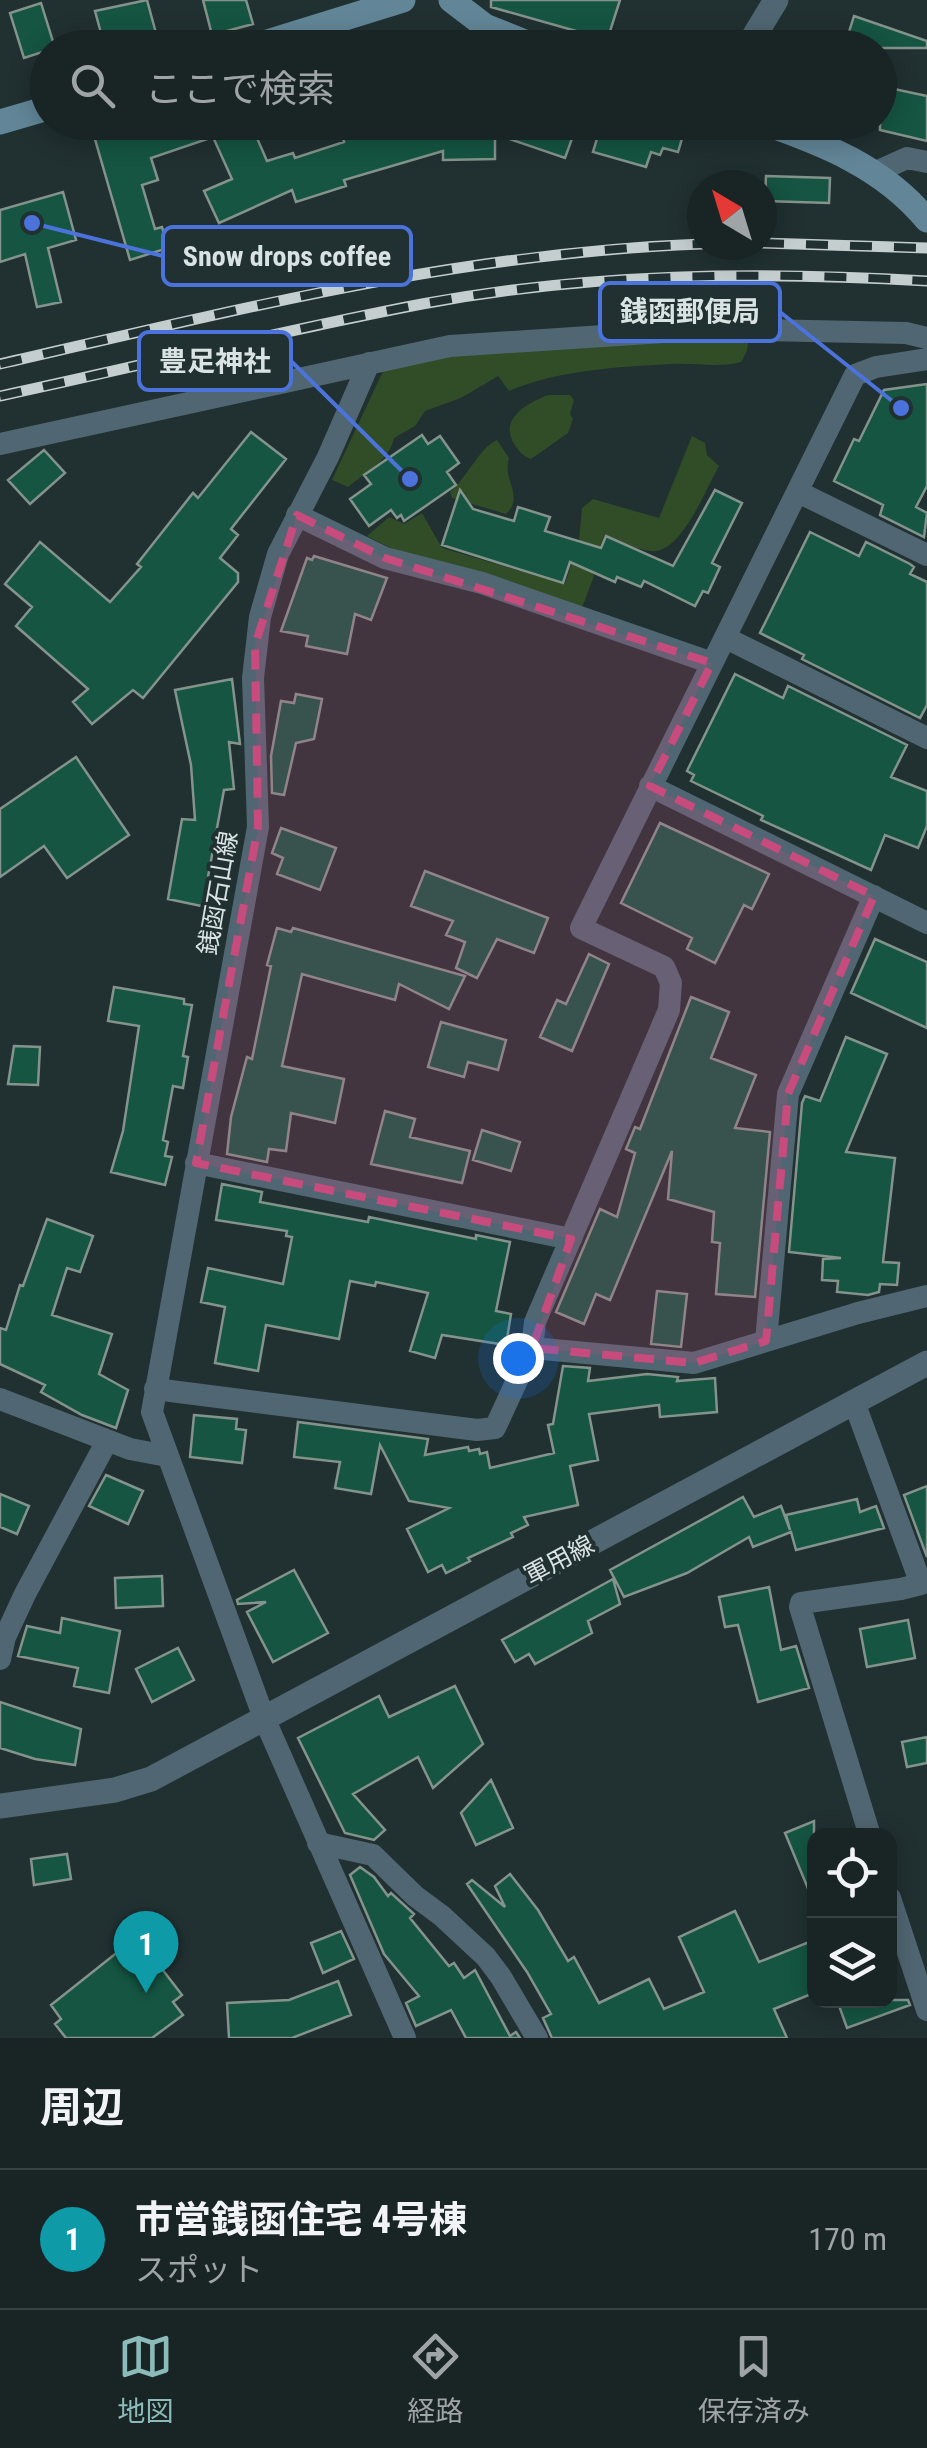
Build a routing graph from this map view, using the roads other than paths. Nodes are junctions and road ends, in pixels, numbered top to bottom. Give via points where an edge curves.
1 (402, 0) edge
2 (451, 0) edge
3 (776, 0) edge
4 (306, 30) edge
5 (495, 30) edge
6 (758, 30) edge
7 (30, 113) edge
8 (0, 122) edge
9 (809, 140) edge
10 (927, 162) edge
11 (876, 172) junction
12 (927, 220) edge
13 (927, 338) edge
14 (927, 360) edge
15 (368, 363) junction
16 (0, 444) edge
17 (798, 492) junction
18 (296, 515) junction
19 (927, 555) edge
20 (726, 638) junction
21 (712, 663) junction
22 (927, 738) edge
23 (650, 786) junction
24 (874, 896) junction
25 (927, 923) edge
26 (196, 1163) junction
27 (571, 1240) junction
28 (927, 1296) edge
29 (766, 1341) junction
30 (532, 1348) junction
31 (927, 1363) edge
32 (156, 1389) junction
33 (0, 1399) edge
34 (854, 1402) junction
35 (107, 1441) junction
36 (167, 1456) junction
37 (0, 1659) edge
38 (264, 1718) junction
39 (0, 1806) edge
40 (868, 1828) edge
41 (318, 1843) junction
42 (897, 1918) edge
43 (927, 2010) edge
44 (405, 2038) edge
45 (537, 2038) edge

1 - 4 main road
2 - 5 main road
3 - 6 street
7 - 8 main road
9 - 11 main road
10 - 11 street via 907,158
11 - 12 main road
13 - 15 street via 710,329 450,346
14 - 17 street via 855,375
15 - 16 street
15 - 18 street, 銭函石山線
17 - 19 street
17 - 20 street
18 - 21 street via 385,558 482,583
18 - 26 street, 銭函石山線 via 278,554 256,644 258,828
20 - 21 street
20 - 22 street
21 - 23 street
23 - 24 street
23 - 27 street via 581,928 664,966 670,1010
24 - 25 street
24 - 29 street via 788,1094
26 - 27 street
26 - 32 street, 銭函石山線
27 - 30 street via 535,1322
28 - 29 street
29 - 30 street via 694,1363
30 - 32 street via 496,1428
31 - 34 street, 軍用線
32 - 36 street, 銭函石山線 via 152,1412
33 - 35 street
34 - 38 street, 軍用線
34 - 40 street via 920,1584 800,1607
35 - 36 street
35 - 37 street via 25,1594
36 - 38 street, 銭函石山線
38 - 39 street, 軍用線 via 134,1786
38 - 41 street, 銭函石山線
41 - 44 street, 銭函石山線
41 - 45 street via 373,1856 442,1916 501,1977
42 - 43 street

